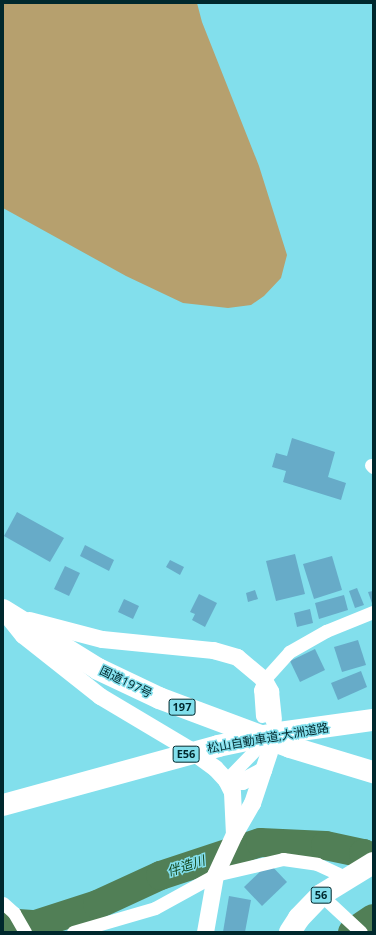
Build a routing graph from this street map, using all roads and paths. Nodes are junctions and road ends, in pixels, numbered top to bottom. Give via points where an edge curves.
1 (4, 610) edge
2 (373, 612) edge
3 (264, 680) junction
4 (268, 717) dead end
5 (373, 720) edge
6 (263, 749) joint
7 (263, 770) junction
8 (373, 772) edge
9 (226, 780) junction
10 (3, 805) edge
11 (240, 815) junction
12 (360, 870) edge
13 (217, 871) junction
14 (321, 895) junction
15 (3, 903) edge
16 (25, 932) edge
17 (73, 932) edge
18 (205, 932) edge
19 (290, 932) edge
20 (361, 932) edge

1 - 3 street via 102,639 213,650 237,657
1 - 8 highway, 国道197号 / 197 via 98,669 160,698 270,740
1 - 9 street via 23,635 100,696 189,749
2 - 3 street via 326,631 289,652
3 - 4 street via 270,691
5 - 10 highway, 松山自動車道;大洲道路 / E56 via 279,733 218,746
6 - 7 street
6 - 9 street
7 - 9 street via 242,781
7 - 11 street
9 - 11 street
11 - 13 street
12 - 13 street via 283,859
12 - 14 highway, 56
13 - 17 street via 155,908
13 - 18 street
14 - 19 highway, 56 via 299,918
14 - 20 street
15 - 16 street via 14,913

